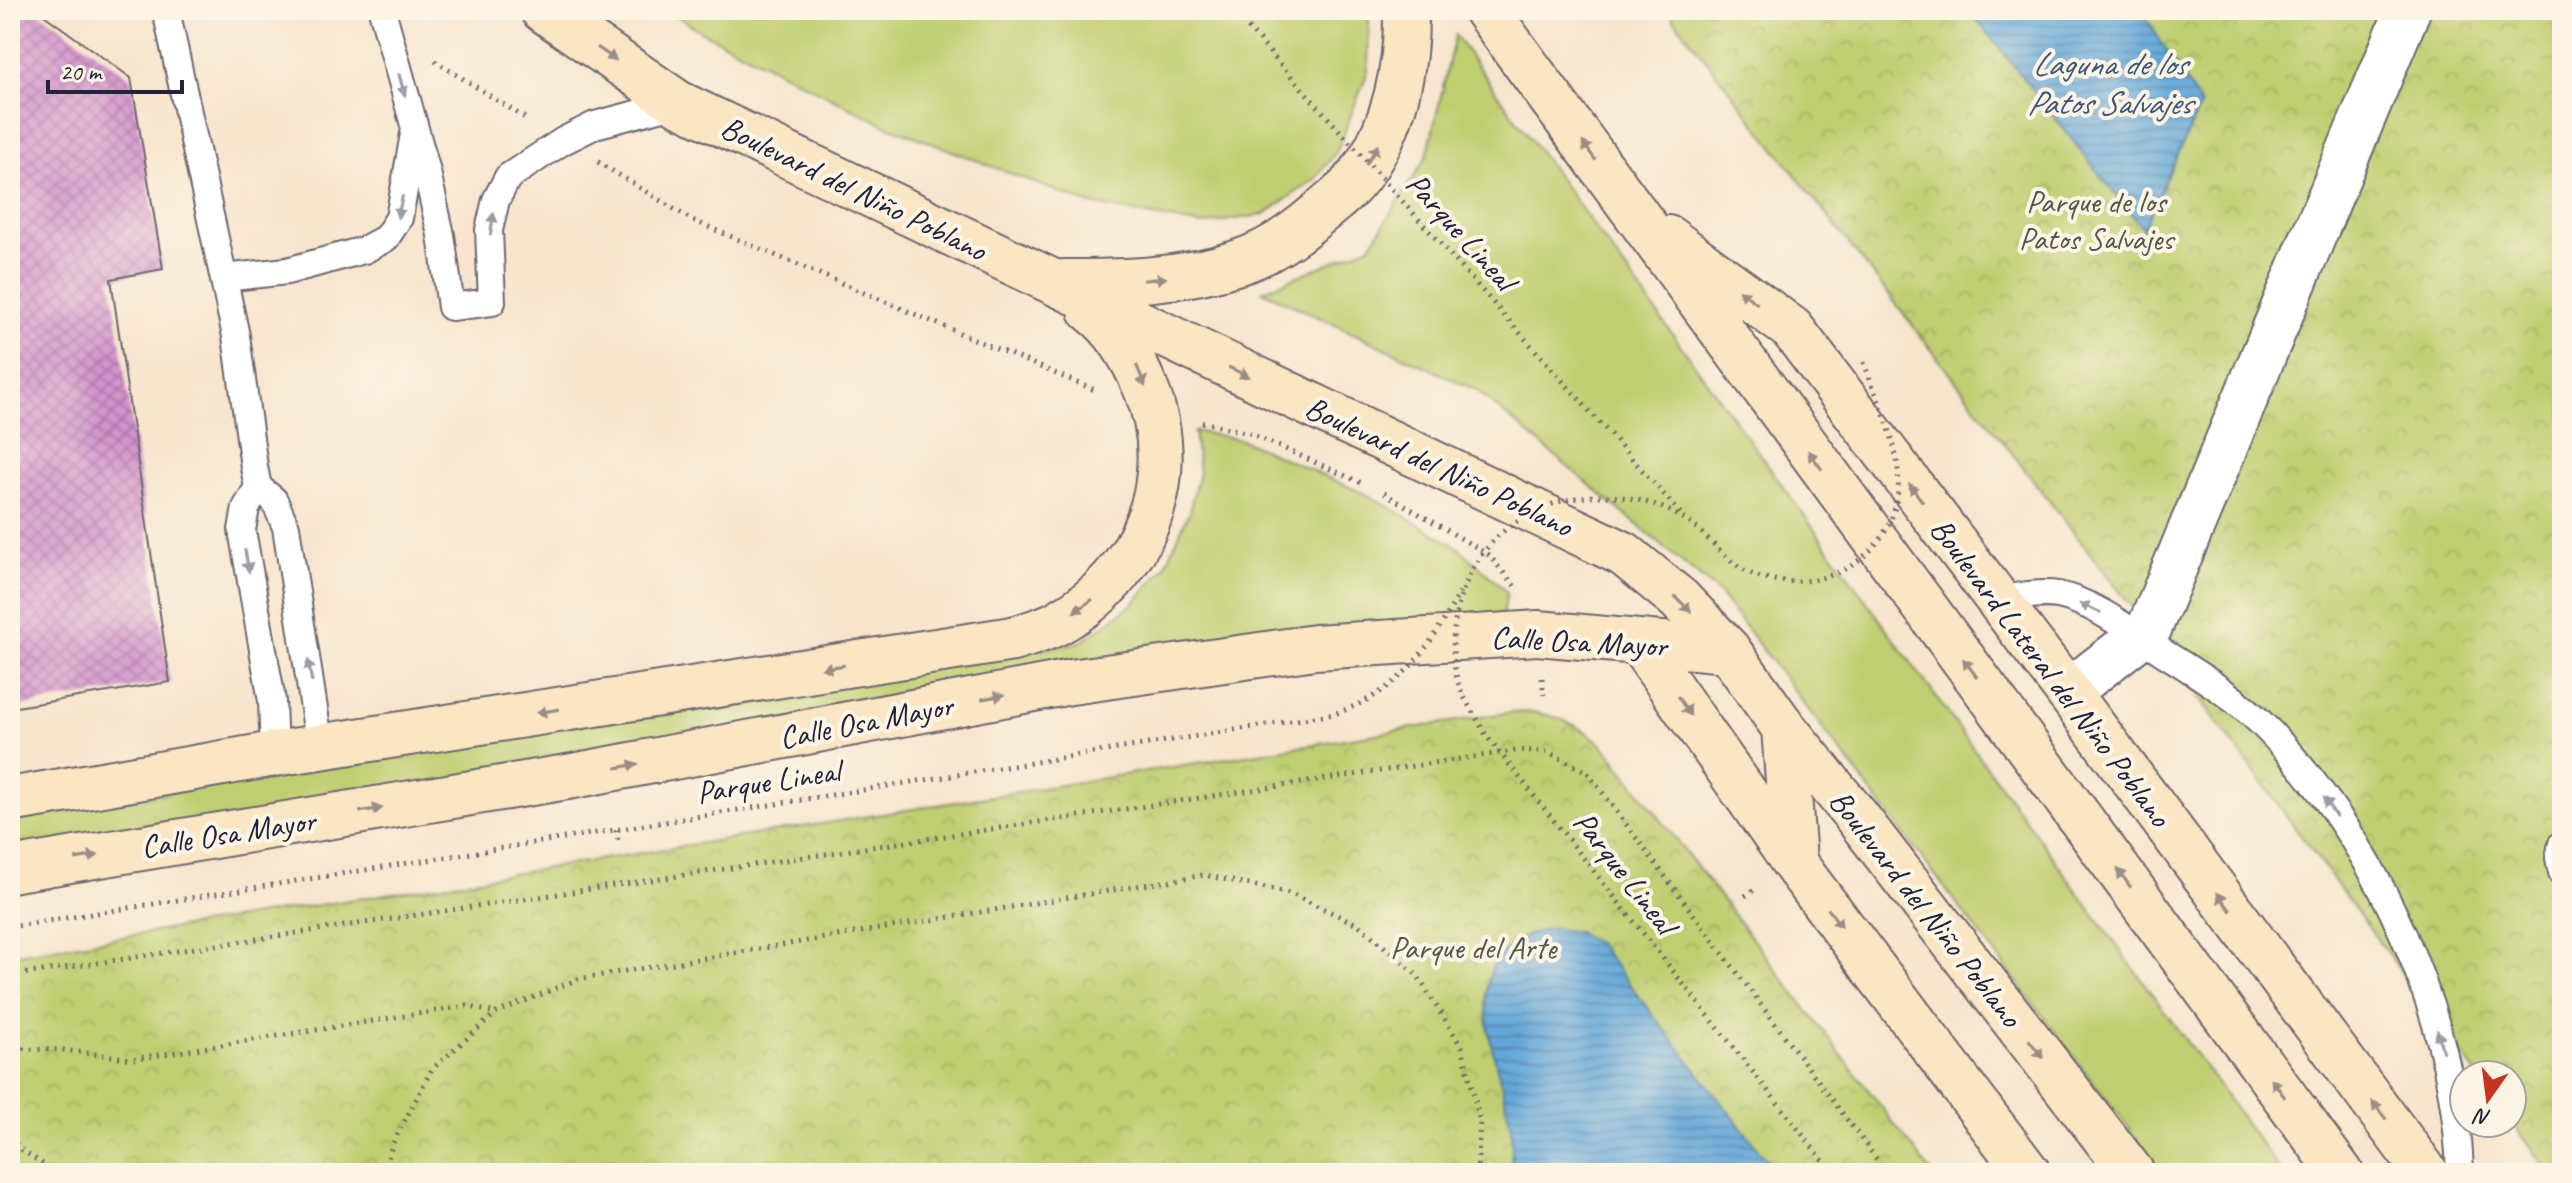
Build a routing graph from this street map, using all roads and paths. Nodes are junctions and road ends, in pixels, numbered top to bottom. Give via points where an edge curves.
1 (166, 10) edge
2 (543, 10) edge
3 (1232, 10) edge
4 (1406, 10) edge
5 (1486, 10) edge
6 (2408, 10) edge
7 (383, 18) edge
8 (678, 103) junction
9 (415, 130) junction
10 (563, 141) junction
11 (1635, 213) junction
12 (224, 278) junction
13 (1049, 282) junction
14 (1863, 360) dead end
15 (1156, 412) junction
16 (1369, 486) dead end
17 (258, 487) junction
18 (1382, 492) dead end
19 (1687, 521) junction
20 (1470, 574) junction
21 (1998, 600) junction
22 (1538, 633) junction
23 (2140, 637) junction
24 (1639, 642) junction
25 (1728, 650) junction
26 (2068, 692) junction
27 (1544, 695) dead end
28 (1784, 728) junction
29 (320, 748) junction
30 (274, 754) junction
31 (10, 800) edge
32 (616, 830) junction
33 (618, 841) dead end
34 (2562, 844) edge
35 (1794, 863) junction
36 (10, 870) edge
37 (2562, 872) edge
38 (10, 927) edge
39 (10, 976) edge
40 (496, 1013) junction
41 (10, 1059) edge
42 (10, 1138) edge
43 (56, 1173) edge
44 (383, 1173) edge
45 (1477, 1173) edge
46 (1833, 1173) edge
47 (1887, 1173) edge
48 (2028, 1173) edge
49 (2132, 1173) edge
50 (2341, 1173) edge
51 (2426, 1173) edge
52 (2460, 1173) edge

1 - 12 lane
2 -> 8 street, Boulevard del Niño Poblano
3 - 19 path, Parque Lineal, bridge
13 -> 4 street via 1184,276 1241,262 1293,235 1361,174 1381,140 1402,78
11 -> 5 street
6 - 23 street via 2149,629
7 -> 9 lane
7 - 10 path via 467,84
8 - 10 lane via 595,125
8 - 13 street, Boulevard del Niño Poblano
9 -> 10 lane via 441,235 451,307 492,302 489,230 496,200 508,177
9 -> 12 lane via 399,218 386,238 364,250 287,271
10 - 15 path via 692,220 1092,390
21 -> 11 street, Boulevard Lateral del Niño Poblano via 1792,329
50 -> 11 street
12 - 17 lane
13 -> 15 street, Calle Osa Mayor via 1095,314 1133,358
13 -> 25 street, Boulevard del Niño Poblano via 1624,554 1679,599
14 - 19 path, Parque Lineal, bridge via 1894,449 1898,493 1889,522 1860,560 1842,572 1789,584 1758,577 1727,559
15 - 16 path via 1249,433
15 -> 29 street, Calle Osa Mayor via 1161,451 1157,495 1143,537 1097,597 1058,623 1013,639
29 -> 17 lane via 286,527 274,500
17 -> 30 lane via 242,530 272,701
18 - 22 path via 1489,555 1514,583
19 - 20 path, Parque Lineal, bridge via 1649,502 1619,495 1572,497 1515,523 1496,538
20 - 32 path, Parque Lineal, bridge via 1419,659 1383,692 1334,714
20 - 46 path, Parque Lineal, bridge via 1453,633 1455,667 1462,692 1486,735
23 -> 21 lane via 2100,612 2058,595
21 - 26 street, Boulevard Lateral del Niño Poblano
22 - 24 street, Calle Osa Mayor
22 - 27 path
36 -> 22 street, Calle Osa Mayor via 573,776 1071,682 1315,647
23 - 26 street
52 -> 23 lane via 2441,1039 2382,886 2322,795 2270,731 2215,685
24 - 25 street, Calle Osa Mayor
24 -> 35 street
25 - 28 street, Boulevard del Niño Poblano
51 -> 26 street, Boulevard Lateral del Niño Poblano
28 - 35 street
28 -> 49 street, Boulevard del Niño Poblano
29 - 30 street, Calle Osa Mayor
30 - 31 street, Calle Osa Mayor
32 - 33 path
32 - 38 path, Parque Lineal
34 - 37 lane
35 -> 48 street
39 - 47 path via 1520,750 1548,752 1587,772
40 - 41 path via 467,1006 133,1059 23,1049
40 - 44 path via 432,1069
40 - 45 path via 578,979 1204,875 1289,893 1359,925 1417,975 1462,1047 1480,1121
42 - 43 path

